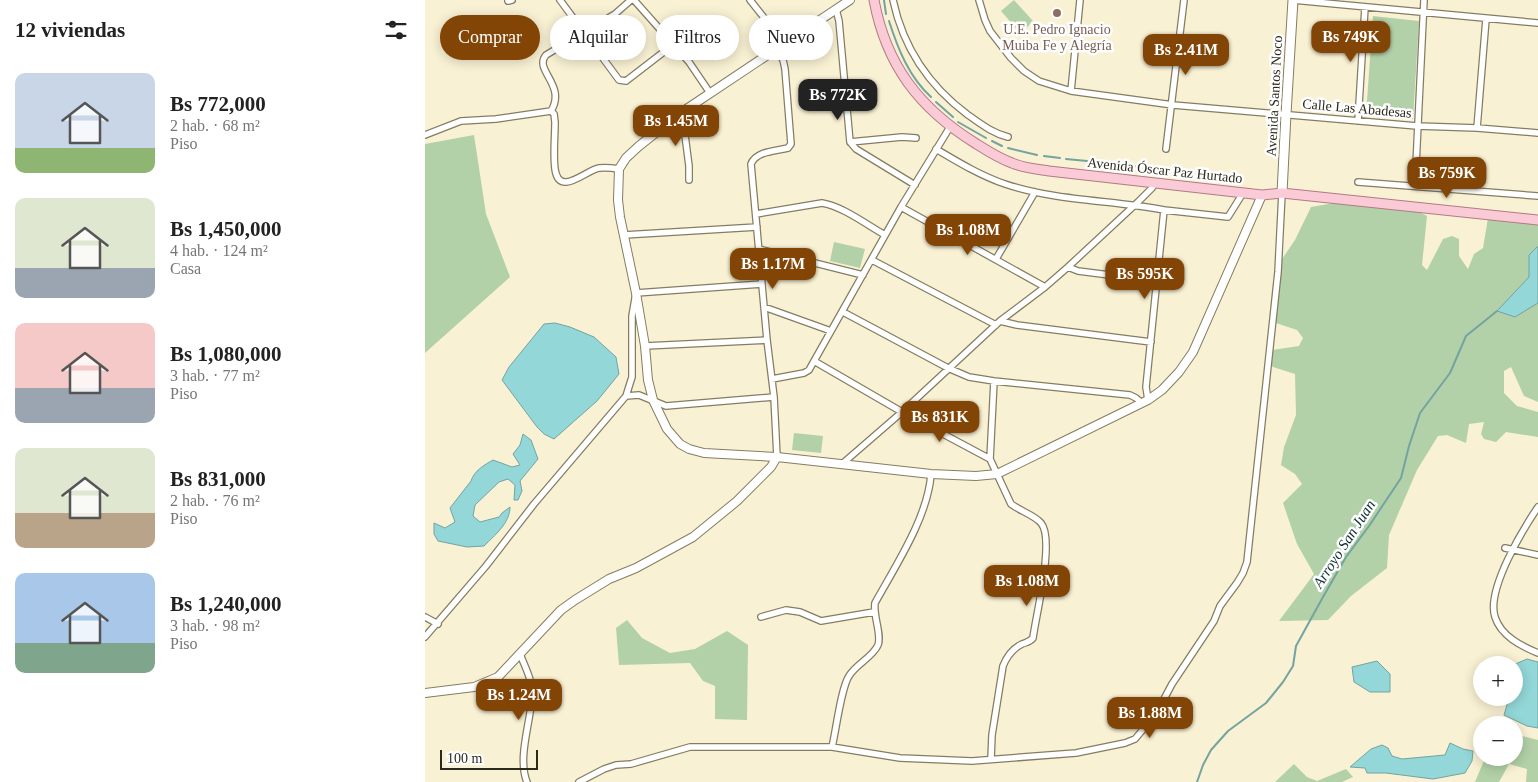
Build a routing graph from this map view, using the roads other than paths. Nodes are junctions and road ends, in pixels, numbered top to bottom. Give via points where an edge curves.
1 (560, 0) edge
2 (632, 0) edge
3 (750, 0) edge
4 (850, 0) edge
5 (874, 0) edge
6 (893, 0) edge
7 (979, 0) edge
8 (1080, 0) edge
9 (1184, 0) edge
10 (1289, 0) edge
11 (1293, 0) edge
12 (1424, 0) edge
13 (1365, 7) junction
14 (836, 9) junction
15 (1423, 14) junction
16 (571, 15) edge
17 (613, 15) edge
18 (762, 15) edge
19 (827, 15) edge
20 (1486, 19) junction
21 (1538, 23) edge
22 (656, 25) edge
23 (550, 53) edge
24 (656, 58) edge
25 (604, 60) edge
26 (687, 60) edge
27 (760, 60) edge
28 (783, 60) edge
29 (1071, 91) junction
30 (710, 93) junction
31 (1173, 105) junction
32 (551, 111) junction
33 (682, 112) junction
34 (1285, 114) junction
35 (1358, 121) junction
36 (1417, 126) junction
37 (950, 127) junction
38 (1477, 128) junction
39 (1538, 134) edge
40 (425, 135) edge
41 (1008, 137) dead end
42 (916, 138) dead end
43 (850, 142) junction
44 (936, 149) junction
45 (1166, 149) dead end
46 (619, 170) junction
47 (689, 180) dead end
48 (1358, 182) dead end
49 (915, 185) junction
50 (1153, 186) junction
51 (1415, 186) junction
52 (1035, 192) junction
53 (1243, 193) junction
54 (1282, 193) junction
55 (1262, 195) junction
56 (1538, 196) edge
57 (1137, 203) junction
58 (901, 207) junction
59 (1164, 210) junction
60 (756, 214) junction
61 (1538, 220) edge
62 (757, 227) junction
63 (624, 235) junction
64 (885, 236) junction
65 (759, 249) junction
66 (996, 259) junction
67 (872, 260) junction
68 (1067, 267) junction
69 (863, 275) junction
70 (1157, 281) junction
71 (762, 284) junction
72 (1045, 287) junction
73 (636, 293) junction
74 (764, 307) junction
75 (843, 312) junction
76 (998, 323) junction
77 (831, 331) junction
78 (767, 340) junction
79 (1151, 342) junction
80 (645, 346) junction
81 (814, 361) junction
82 (948, 368) junction
83 (772, 379) junction
84 (994, 381) junction
85 (626, 396) junction
86 (774, 397) junction
87 (653, 400) junction
88 (1145, 401) junction
89 (902, 412) junction
90 (777, 457) junction
91 (990, 459) junction
92 (842, 464) junction
93 (931, 474) junction
94 (997, 474) junction
95 (1538, 507) edge
96 (1505, 548) dead end
97 (1512, 549) junction
98 (1538, 555) edge
99 (874, 612) junction
100 (425, 617) edge
101 (761, 617) dead end
102 (438, 624) junction
103 (425, 637) edge
104 (1538, 653) edge
105 (520, 654) junction
106 (425, 693) edge
107 (832, 747) junction
108 (991, 759) junction
109 (527, 782) edge
110 (579, 782) edge

1 - 16 street
2 - 17 street
2 - 22 street
3 - 18 street
4 - 14 street
5 - 37 main road, Avenida Óscar Paz Hurtado via 886,42 899,70 916,94
6 - 41 street via 905,40 917,62 941,92 986,128
7 - 29 street, Calle Las Abadesas via 991,31 1024,71
8 - 29 street
9 - 31 street
10 - 11 street
11 - 13 street
11 - 34 main road, Avenida Santos Noco
12 - 15 street
13 - 15 street
13 - 35 street
14 - 19 street
14 - 43 street
15 - 20 street
15 - 36 street
20 - 21 street
20 - 38 street
23 - 32 street via 543,58 542,64 556,96
24 - 25 street via 626,81 619,80
26 - 30 street
27 - 30 street
28 - 60 street via 791,144 788,148 753,159
29 - 31 street, Calle Las Abadesas
30 - 33 street
31 - 34 street, Calle Las Abadesas
31 - 45 street
32 - 40 street via 461,121
32 - 46 street via 555,122 555,168 561,180 567,183 598,168
33 - 46 street via 639,146
33 - 47 street
34 - 35 street, Calle Las Abadesas
34 - 54 main road, Avenida Santos Noco
35 - 36 street, Calle Las Abadesas
36 - 38 street, Calle Las Abadesas
36 - 51 street
37 - 44 street
37 - 50 main road, Avenida Óscar Paz Hurtado via 1000,158 1026,168
38 - 39 street, Calle Las Abadesas
42 - 43 street
43 - 49 street via 856,149
44 - 49 street
44 - 52 street via 983,175
46 - 63 street
48 - 51 street
49 - 58 street
50 - 53 main road, Avenida Óscar Paz Hurtado
50 - 57 street
51 - 56 street
52 - 57 street via 1065,198
52 - 66 street
53 - 55 main road, Avenida Óscar Paz Hurtado
53 - 59 street via 1228,218
54 - 55 main road, Avenida Óscar Paz Hurtado
54 - 61 main road, Avenida Óscar Paz Hurtado
54 - 108 street via 1278,272 1251,531 1243,573 1156,714 1135,739 1076,753
55 - 88 street via 1193,352 1162,390
57 - 59 street
57 - 68 street
58 - 64 street
58 - 66 street
59 - 70 street
60 - 62 street
60 - 64 street via 822,203
62 - 63 street
62 - 65 street
63 - 73 street
64 - 67 street
65 - 69 street
65 - 71 street
66 - 72 street
67 - 69 street
67 - 76 street
68 - 70 street
68 - 72 street
69 - 75 street
70 - 79 street
71 - 73 street
71 - 74 street
72 - 76 street
73 - 80 street
73 - 85 street via 632,377
74 - 77 street
74 - 78 street
75 - 77 street
75 - 82 street
76 - 79 street
76 - 82 street
77 - 81 street
78 - 80 street
78 - 83 street
79 - 88 street
80 - 87 street
81 - 83 street via 805,373
81 - 89 street
82 - 84 street via 969,377
82 - 89 street
83 - 86 street
84 - 88 street via 1130,395
84 - 91 street
85 - 87 street via 639,395
85 - 102 street
86 - 87 street via 666,406
86 - 90 street
87 - 90 street via 667,429 689,449 704,453
88 - 94 street
89 - 91 street
89 - 92 street
90 - 92 street
90 - 105 street via 737,501 693,537 609,579 575,600 561,610
91 - 94 street
92 - 93 street
93 - 94 street
93 - 99 street via 924,507 875,603
94 - 108 street via 1011,504 1040,521 1044,528 1045,570 1033,638 1013,650 1003,666
95 - 97 street
96 - 97 street
97 - 98 street
97 - 104 street via 1495,592 1495,617 1505,633 1521,647
99 - 101 street via 821,620 786,610
99 - 107 street via 878,645 856,667 845,684
100 - 102 street
102 - 103 street
105 - 106 street via 498,677 474,687
105 - 109 street via 532,694 524,759
107 - 108 street via 900,758
107 - 110 street via 690,747 631,764 616,765

